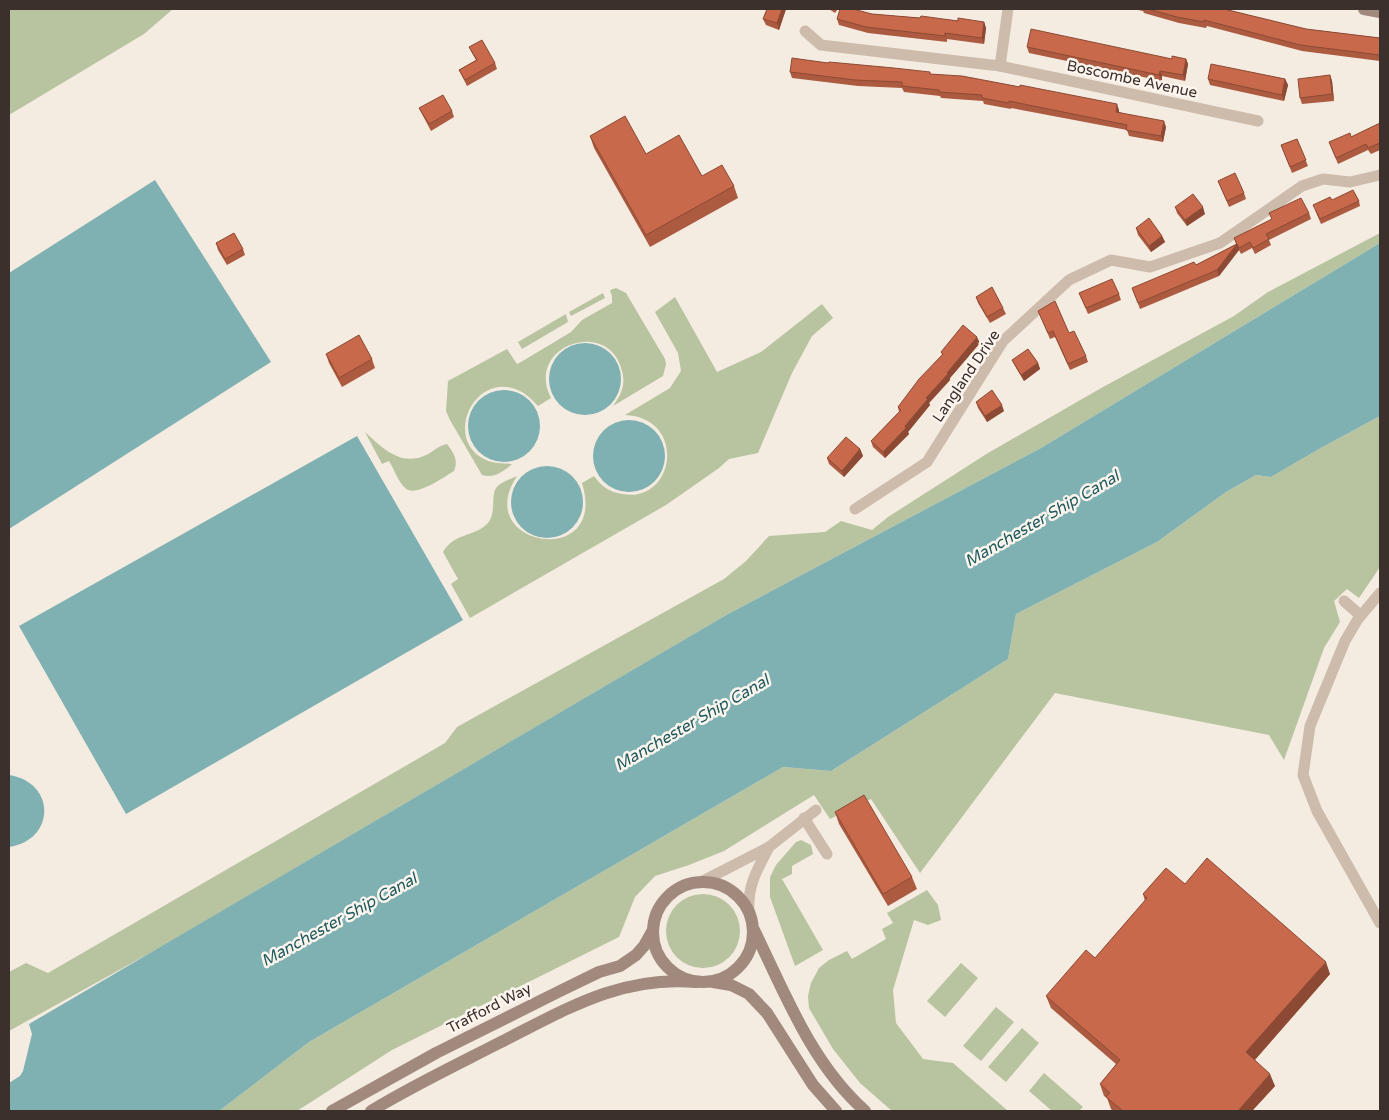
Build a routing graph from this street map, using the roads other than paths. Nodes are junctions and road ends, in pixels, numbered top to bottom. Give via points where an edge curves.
1 (1008, 9) edge
2 (1364, 9) edge
3 (1380, 12) edge
4 (805, 31) dead end
5 (1000, 66) junction
6 (1258, 121) dead end
7 (1380, 175) edge
8 (855, 509) dead end
9 (1380, 593) edge
10 (1344, 601) dead end
11 (1360, 615) junction
12 (816, 810) dead end
13 (804, 818) junction
14 (769, 847) junction
15 (827, 854) dead end
16 (701, 882) junction
17 (749, 913) junction
18 (1380, 924) edge
19 (752, 927) junction
20 (653, 930) junction
21 (711, 981) junction
22 (696, 982) junction
23 (332, 1111) edge
24 (371, 1111) edge
25 (836, 1111) edge
26 (865, 1111) edge

1 - 5 street
2 - 3 street
4 - 5 street, Boscombe Avenue via 821,45
5 - 6 street, Boscombe Avenue
7 - 8 street, Langland Drive via 1350,182 1323,179 1302,186 1220,243 1150,268 1111,260 1069,280 1003,342 927,462
9 - 11 street
10 - 11 street
11 - 18 street via 1345,641 1310,726 1303,775 1316,811
12 - 13 street
13 - 14 street
13 - 15 street
14 - 16 street
14 - 17 street via 749,890
16 - 17 street via 730,890
16 - 20 street via 673,892 662,903
17 - 19 street
19 - 21 street via 752,942 737,968 725,977
19 - 26 street via 800,1026 827,1069
20 - 22 street via 654,945 660,958 682,978
20 - 23 street, Trafford Way via 636,955 620,966 599,972 436,1053
21 - 22 street
21 - 25 street via 731,985 749,994 779,1030
22 - 24 street via 648,982 612,990 449,1068

